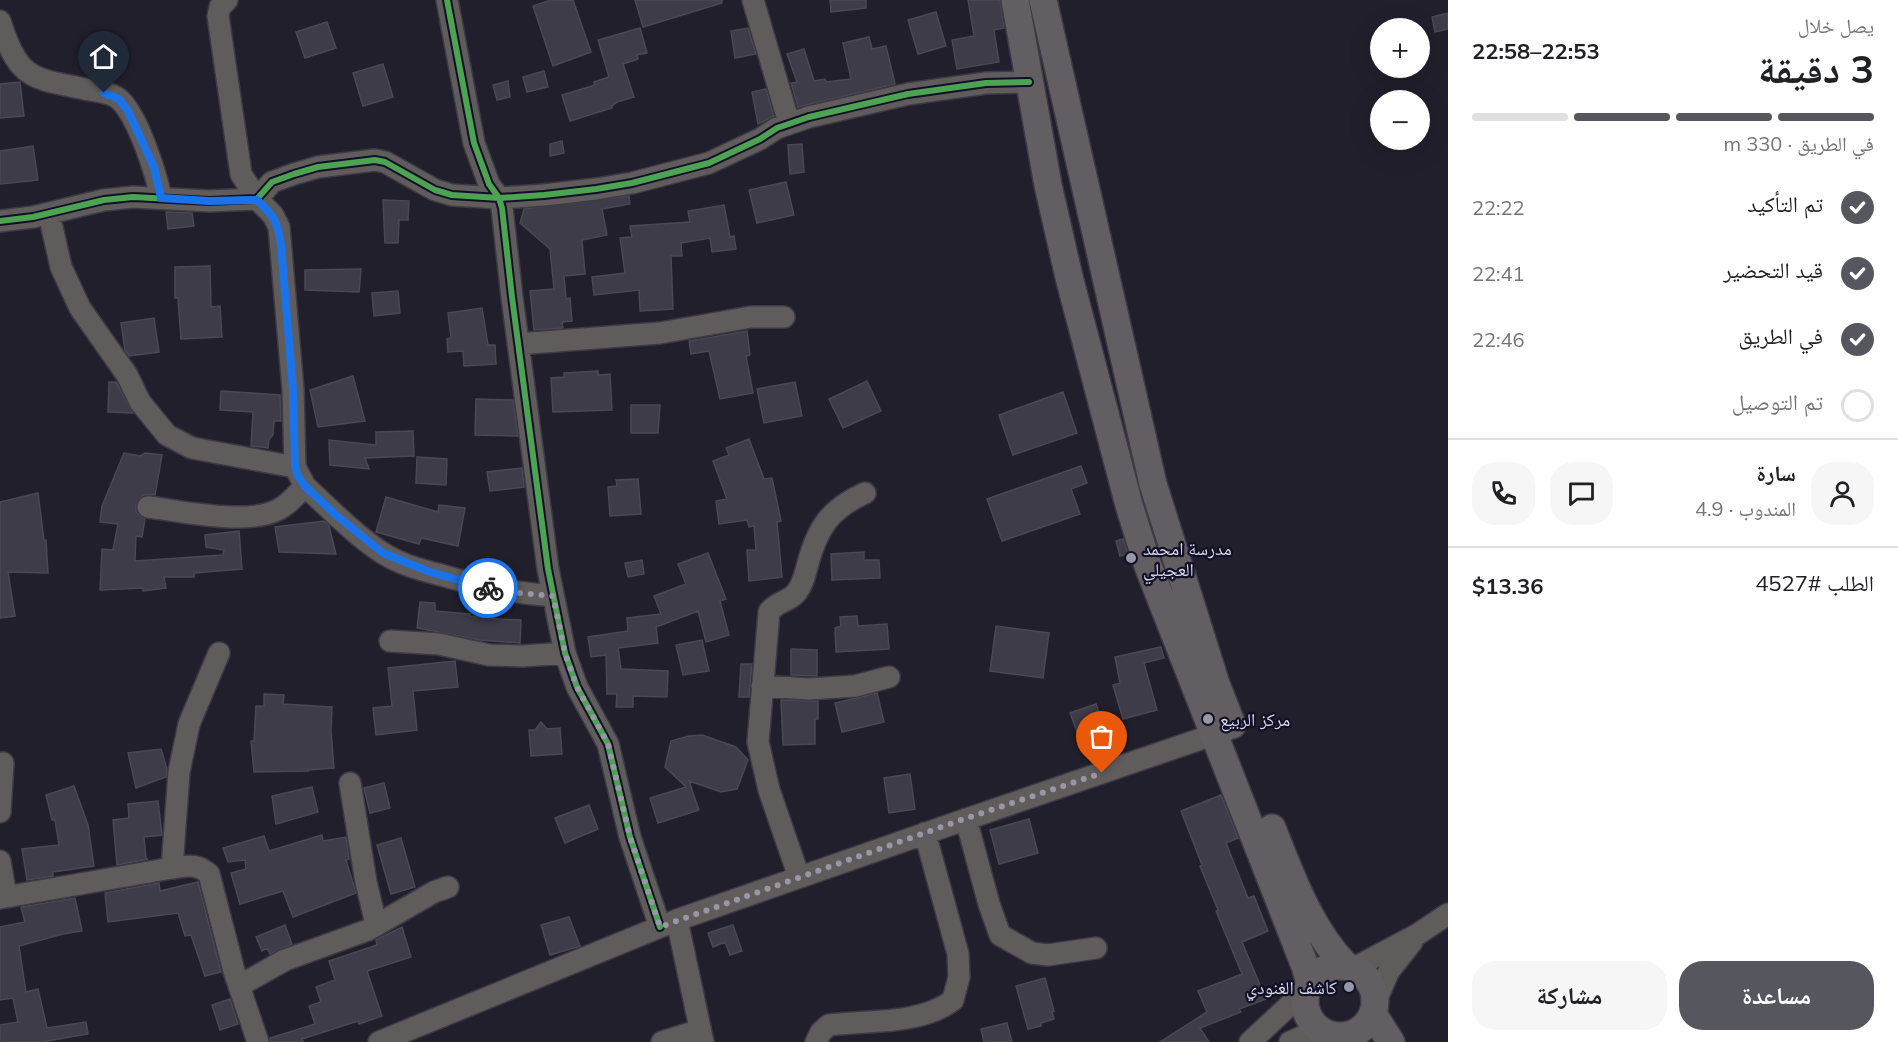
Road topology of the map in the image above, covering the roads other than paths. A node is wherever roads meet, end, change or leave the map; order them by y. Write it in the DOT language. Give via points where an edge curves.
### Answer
graph roads {
  1 [pos="228,0"];
  2 [pos="447,0"];
  3 [pos="753,0"];
  4 [pos="1015,0"];
  5 [pos="1043,0"];
  6 [pos="0,21"];
  7 [pos="1029,82"];
  8 [pos="789,123"];
  9 [pos="161,198"];
  10 [pos="499,198"];
  11 [pos="257,200"];
  12 [pos="49,214"];
  13 [pos="0,221"];
  14 [pos="784,317"];
  15 [pos="518,344"];
  16 [pos="295,467"];
  17 [pos="305,486"];
  18 [pos="865,493"];
  19 [pos="148,507"];
  20 [pos="553,596"];
  21 [pos="390,641"];
  22 [pos="219,653"];
  23 [pos="565,653"];
  24 [pos="889,677"];
  25 [pos="762,686"];
  26 [pos="1224,731"];
  27 [pos="3,763"];
  28 [pos="350,783"];
  29 [pos="0,812"];
  30 [pos="966,819"];
  31 [pos="925,833"];
  32 [pos="0,861"];
  33 [pos="172,868"];
  34 [pos="800,878"];
  35 [pos="448,887"];
  36 [pos="3,897"];
  37 [pos="1448,914"];
  38 [pos="376,924"];
  39 [pos="669,924"];
  40 [pos="1418,934"];
  41 [pos="1096,948"];
  42 [pos="1350,967"];
  43 [pos="239,986"];
  44 [pos="1308,986"];
  45 [pos="1374,1008"];
  46 [pos="701,1036"];
  47 [pos="1316,1039"];
  48 [pos="258,1042"];
  49 [pos="379,1042"];
  50 [pos="662,1042"];
  51 [pos="816,1042"];
  52 [pos="1250,1042"];
  53 [pos="1391,1042"];
  1 -- 11 [label="street" via="220,7 218,16 222,51 241,174"];
  2 -- 10 [label="street" via="474,143 489,184"];
  3 -- 8 [label="street"];
  4 -- 7 [label="main road"];
  5 -- 26 [label="main road" via="1154,484 1216,684"];
  6 -- 9 [label="street" via="7,43 27,73 47,82 119,99 154,167"];
  7 -- 8 [label="street" via="986,82 908,94"];
  7 -- 26 [label="main road" via="1069,277 1148,566"];
  8 -- 10 [label="street" via="709,163 680,171 596,189"];
  9 -- 11 [label="street"];
  9 -- 12 [label="street" via="104,200"];
  10 -- 11 [label="street" via="435,190 375,160 294,174 272,182"];
  10 -- 15 [label="street"];
  11 -- 16 [label="street" via="279,227 293,389"];
  12 -- 13 [label="street"];
  12 -- 16 [label="street" via="61,267 80,308 127,375 140,402 167,435 192,448"];
  14 -- 15 [label="street" via="751,317 660,333"];
  15 -- 20 [label="street"];
  16 -- 17 [label="street"];
  17 -- 19 [label="street" via="281,509 238,518"];
  17 -- 20 [label="street" via="362,538 395,560 481,586"];
  18 -- 25 [label="street" via="844,502 831,514 815,541 805,579 795,594 769,612"];
  20 -- 23 [label="street"];
  21 -- 23 [label="street" via="439,644 489,655"];
  22 -- 33 [label="street" via="189,724 179,772"];
  23 -- 39 [label="street" via="577,687 608,744 630,837"];
  24 -- 25 [label="street" via="855,686"];
  25 -- 34 [label="street" via="758,742 769,790"];
  26 -- 30 [label="street"];
  26 -- 42 [label="main road" via="1317,928"];
  26 -- 44 [label="main road" via="1301,955"];
  27 -- 29 [label="street"];
  28 -- 38 [label="street"];
  30 -- 31 [label="street"];
  30 -- 41 [label="street" via="1000,935 1032,952"];
  31 -- 34 [label="street"];
  31 -- 51 [label="street" via="958,954 959,977 953,1000 935,1011 900,1019 829,1024"];
  32 -- 36 [label="street"];
  33 -- 36 [label="street"];
  33 -- 43 [label="street" via="194,866 209,874"];
  34 -- 39 [label="street"];
  35 -- 38 [label="street"];
  37 -- 40 [label="street"];
  38 -- 43 [label="street" via="350,938 285,960"];
  39 -- 46 [label="street"];
  39 -- 49 [label="street"];
  40 -- 42 [label="street"];
  40 -- 45 [label="street" via="1389,970"];
  42 -- 44 [label="main road" via="1329,967"];
  42 -- 45 [label="main road" via="1372,985"];
  43 -- 48 [label="street"];
  44 -- 47 [label="main road" via="1305,1003"];
  44 -- 52 [label="street"];
  45 -- 47 [label="main road" via="1363,1028 1353,1034"];
  45 -- 53 [label="main road"];
  46 -- 50 [label="street"];
}
